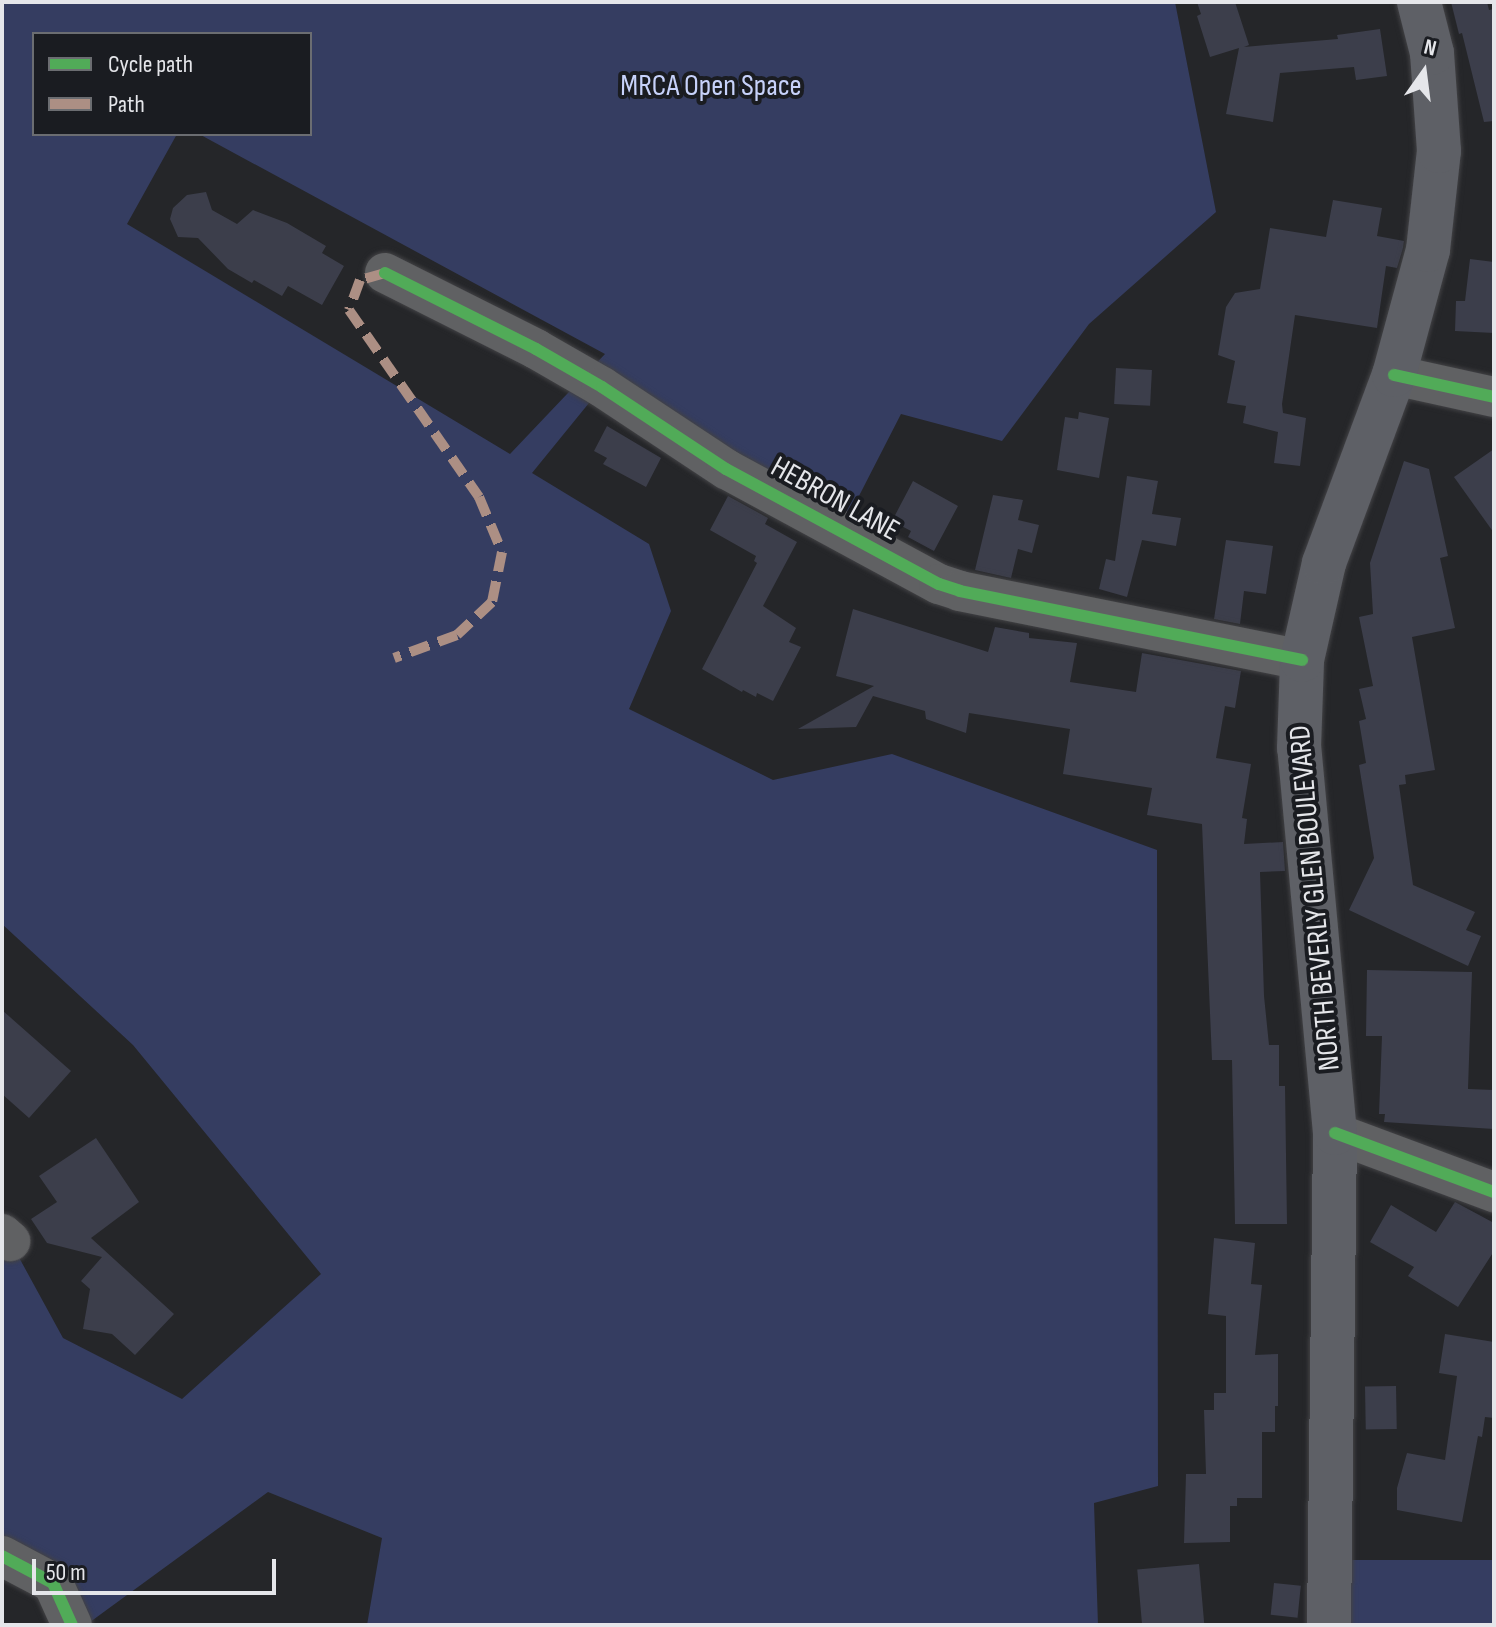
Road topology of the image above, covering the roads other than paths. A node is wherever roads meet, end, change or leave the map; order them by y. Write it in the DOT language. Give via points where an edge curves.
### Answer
graph roads {
  1 [pos="1419,2"];
  2 [pos="385,273"];
  3 [pos="1394,375"];
  4 [pos="1494,397"];
  5 [pos="1302,660"];
  6 [pos="1335,1133"];
  7 [pos="1494,1192"];
  8 [pos="2,1556"];
  9 [pos="72,1625"];
  10 [pos="1329,1625"];
  1 -- 3 [label="main road, NORTH BEVERLY GLEN BOULEVARD" via="1432,53 1439,151 1428,250"];
  2 -- 5 [label="street, HEBRON LANE" via="536,349 726,469 939,584"];
  3 -- 4 [label="street"];
  3 -- 5 [label="main road, NORTH BEVERLY GLEN BOULEVARD" via="1324,563"];
  5 -- 6 [label="main road, NORTH BEVERLY GLEN BOULEVARD" via="1299,748"];
  6 -- 7 [label="street"];
  6 -- 10 [label="main road, NORTH BEVERLY GLEN BOULEVARD"];
  8 -- 9 [label="street" via="53,1583"];
}
